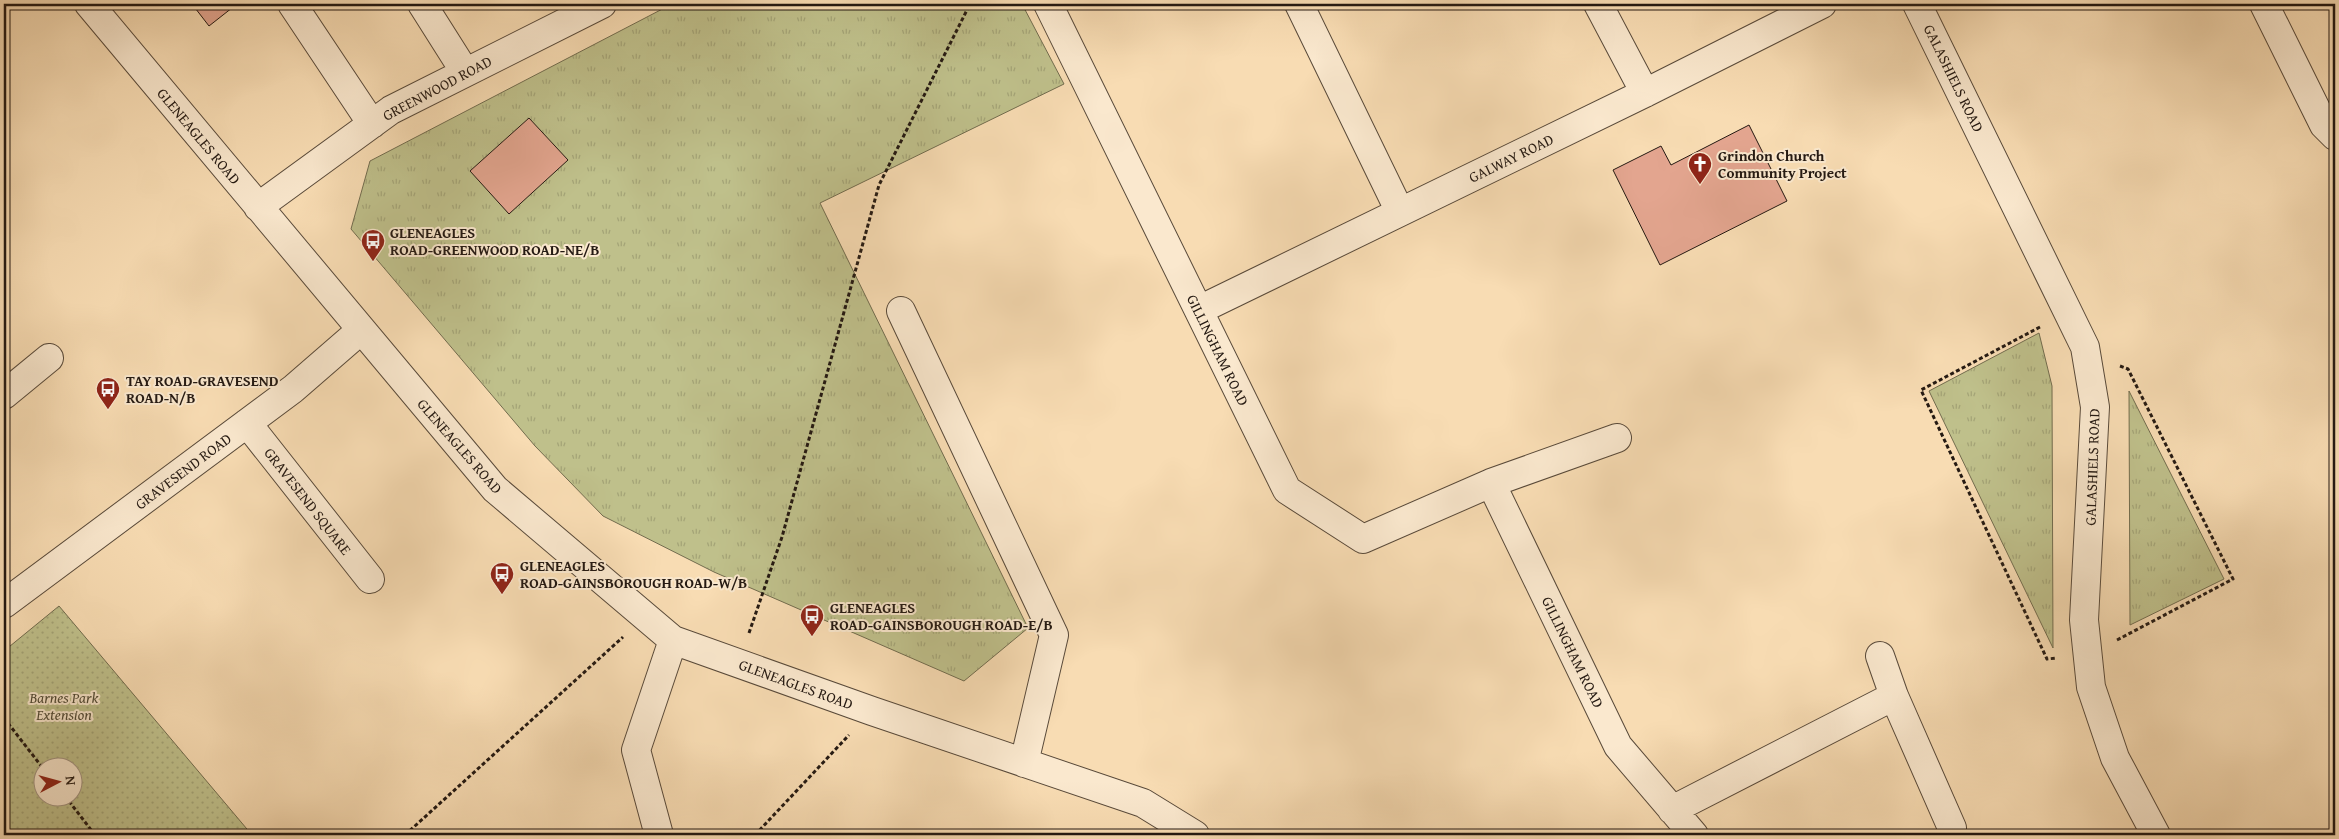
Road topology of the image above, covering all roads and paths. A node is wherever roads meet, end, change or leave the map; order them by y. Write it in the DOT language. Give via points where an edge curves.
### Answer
graph roads {
  1 [pos="89,4"];
  2 [pos="292,4"];
  3 [pos="422,4"];
  4 [pos="602,4"];
  5 [pos="970,4"];
  6 [pos="1048,4"];
  7 [pos="1299,4"];
  8 [pos="1598,4"];
  9 [pos="1822,4"];
  10 [pos="1917,4"];
  11 [pos="2264,4"];
  12 [pos="464,72"];
  13 [pos="1645,93"];
  14 [pos="372,124"];
  15 [pos="2335,136"];
  16 [pos="258,208"];
  17 [pos="1400,212"];
  18 [pos="1198,310"];
  19 [pos="900,311"];
  20 [pos="2068,313"];
  21 [pos="361,330"];
  22 [pos="2084,347"];
  23 [pos="49,358"];
  24 [pos="4,394"];
  25 [pos="247,423"];
  26 [pos="1617,438"];
  27 [pos="1491,483"];
  28 [pos="370,579"];
  29 [pos="7,593"];
  30 [pos="646,616"];
  31 [pos="673,640"];
  32 [pos="2088,654"];
  33 [pos="1880,656"];
  34 [pos="739,664"];
  35 [pos="1894,696"];
  36 [pos="872,711"];
  37 [pos="4,718"];
  38 [pos="33,756"];
  39 [pos="1024,763"];
  40 [pos="73,806"];
  41 [pos="1672,810"];
  42 [pos="1952,828"];
  43 [pos="95,835"];
  44 [pos="405,835"];
  45 [pos="659,835"];
  46 [pos="754,835"];
  47 [pos="1195,835"];
  48 [pos="1694,835"];
  49 [pos="2156,835"];
  1 -- 16 [label="street, GLENEAGLES ROAD"];
  2 -- 14 [label="street"];
  3 -- 12 [label="street"];
  4 -- 12 [label="street, GREENWOOD ROAD"];
  5 -- 34 [label="path" via="879,185 782,537"];
  6 -- 18 [label="street, GILLINGHAM ROAD"];
  7 -- 17 [label="street"];
  8 -- 13 [label="street"];
  9 -- 13 [label="street, GALWAY ROAD"];
  10 -- 20 [label="street, GALASHIELS ROAD"];
  11 -- 15 [label="street" via="2324,125"];
  12 -- 14 [label="street, GREENWOOD ROAD" via="391,110"];
  13 -- 17 [label="street, GALWAY ROAD"];
  14 -- 16 [label="street, GREENWOOD ROAD"];
  16 -- 21 [label="street, GLENEAGLES ROAD"];
  17 -- 18 [label="street, GALWAY ROAD"];
  18 -- 27 [label="street, GILLINGHAM ROAD" via="1287,490 1363,539"];
  19 -- 39 [label="street" via="1054,635"];
  20 -- 22 [label="street, GALASHIELS ROAD"];
  20 -- 32 [label="path" via="1921,390 2047,659"];
  21 -- 25 [label="street, GRAVESEND ROAD" via="293,389"];
  21 -- 30 [label="street, GLENEAGLES ROAD" via="494,489"];
  22 -- 32 [label="street, GALASHIELS ROAD" via="2096,407 2084,620"];
  22 -- 32 [label="path" via="2128,370 2233,580"];
  23 -- 24 [label="street"];
  25 -- 28 [label="street, GRAVESEND SQUARE"];
  25 -- 29 [label="street, GRAVESEND ROAD"];
  26 -- 27 [label="street, GILLINGHAM ROAD"];
  27 -- 41 [label="street, GILLINGHAM ROAD" via="1618,746"];
  30 -- 31 [label="street, GLENEAGLES ROAD"];
  30 -- 44 [label="path"];
  31 -- 34 [label="street, GLENEAGLES ROAD"];
  31 -- 45 [label="street" via="636,750"];
  32 -- 49 [label="street, GALASHIELS ROAD" via="2091,687 2114,758"];
  33 -- 35 [label="street"];
  34 -- 36 [label="street, GLENEAGLES ROAD"];
  35 -- 41 [label="street"];
  35 -- 42 [label="street"];
  36 -- 39 [label="street, GLENEAGLES ROAD"];
  36 -- 46 [label="path"];
  37 -- 38 [label="path"];
  39 -- 47 [label="street, GLENEAGLES ROAD" via="1143,803"];
  40 -- 43 [label="path"];
  41 -- 48 [label="street, GILLINGHAM ROAD"];
}
